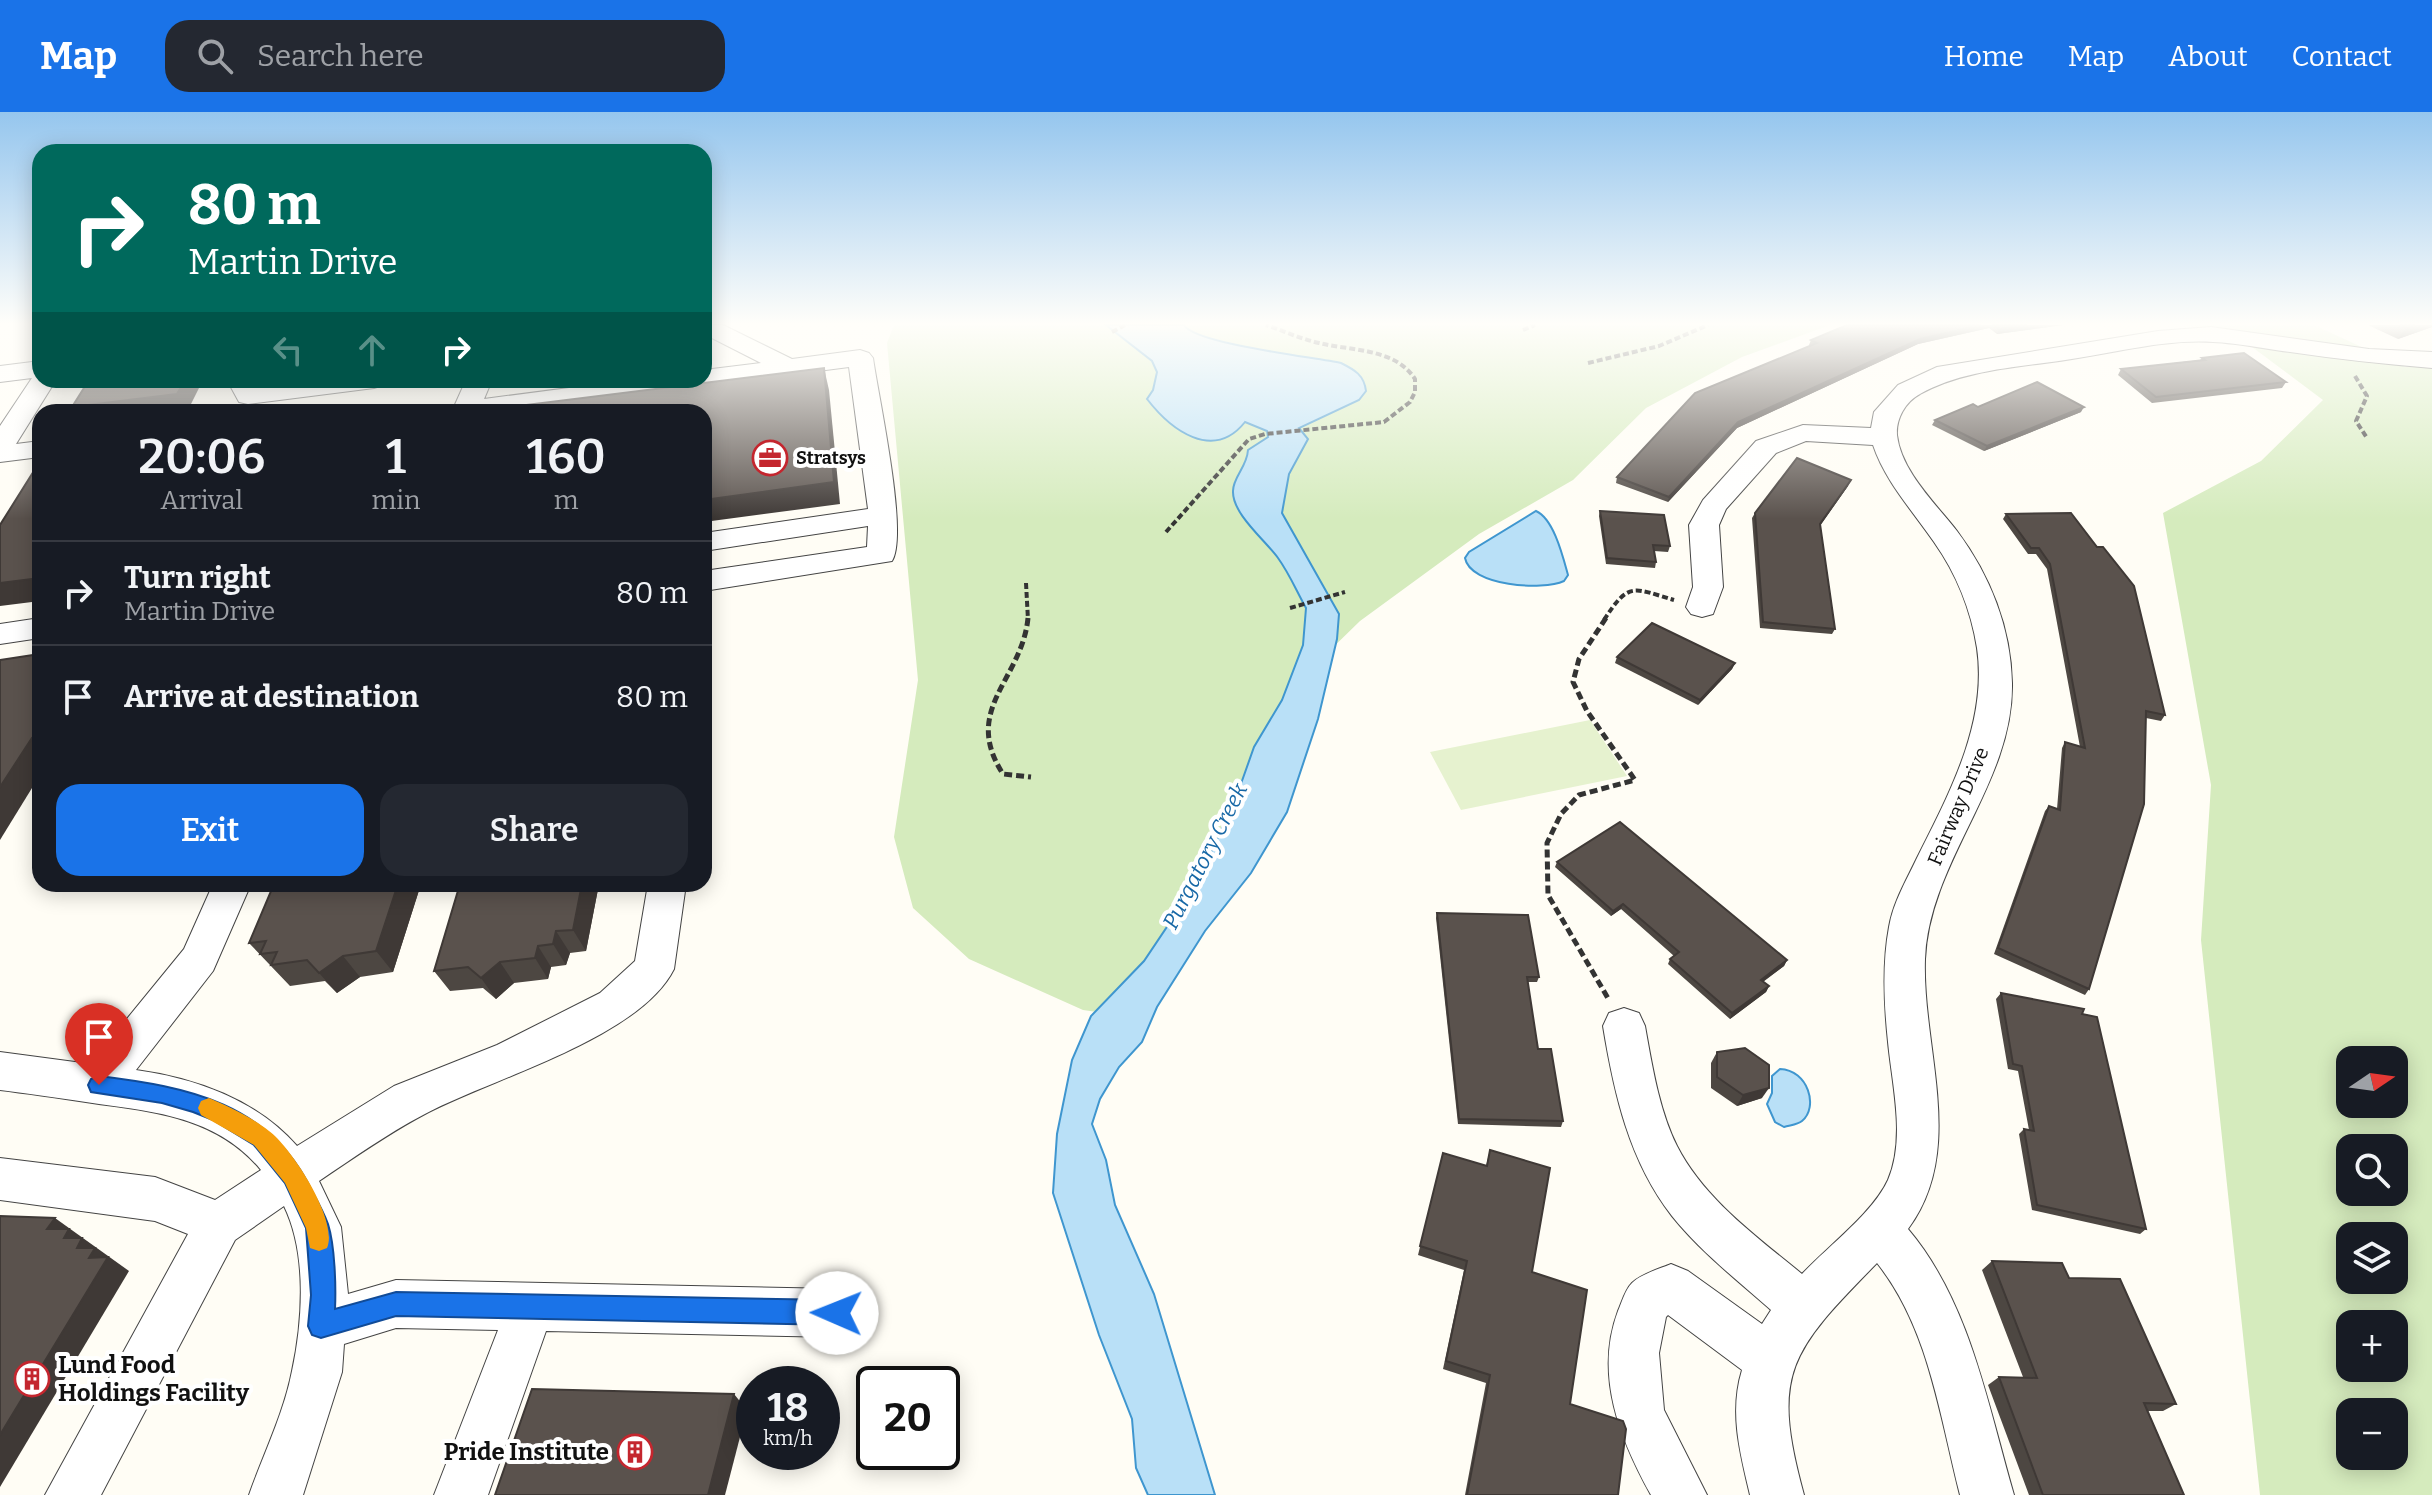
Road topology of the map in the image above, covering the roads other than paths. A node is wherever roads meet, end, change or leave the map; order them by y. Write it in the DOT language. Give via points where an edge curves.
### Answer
graph roads {
  1 [pos="39,390"];
  2 [pos="245,390"];
  3 [pos="299,390"];
  4 [pos="616,390"];
  5 [pos="865,390"];
  6 [pos="1910,390"];
  7 [pos="505,404"];
  8 [pos="1883,437"];
  9 [pos="0,447"];
  10 [pos="32,450"];
  11 [pos="0,454"];
  12 [pos="883,515"];
  13 [pos="712,541"];
  14 [pos="712,580"];
  15 [pos="1702,607"];
  16 [pos="32,629"];
  17 [pos="0,634"];
  18 [pos="32,657"];
  19 [pos="0,661"];
  20 [pos="228,892"];
  21 [pos="666,892"];
  22 [pos="1624,1026"];
  23 [pos="0,1071"];
  24 [pos="99,1085"];
  25 [pos="293,1175"];
  26 [pos="0,1179"];
  27 [pos="219,1224"];
  28 [pos="1878,1229"];
  29 [pos="1803,1306"];
  30 [pos="531,1307"];
  31 [pos="837,1313"];
  32 [pos="321,1326"];
  33 [pos="1769,1359"];
  34 [pos="72,1495"];
  35 [pos="276,1495"];
  36 [pos="461,1495"];
  37 [pos="1680,1495"];
  38 [pos="1777,1495"];
  39 [pos="1987,1495"];
  1 -- 9 [label="street"];
  2 -- 3 [label="street" via="248,396"];
  4 -- 7 [label="street"];
  5 -- 12 [label="street"];
  6 -- 8 [label="street" via="1886,413"];
  8 -- 15 [label="street" via="1803,433 1766,447 1713,506 1704,525 1708,587"];
  8 -- 28 [label="street, Fairway Drive" via="1893,465 1964,563 1985,611 1996,663 1994,714 1978,767 1908,927 1904,980 1918,1155 1907,1189"];
  10 -- 11 [label="street"];
  12 -- 13 [label="street"];
  12 -- 14 [label="street" via="881,554"];
  16 -- 17 [label="street"];
  18 -- 19 [label="street"];
  20 -- 24 [label="street" via="199,959"];
  21 -- 25 [label="street" via="654,969 614,1005 512,1058 409,1100"];
  22 -- 29 [label="street" via="1632,1071 1661,1160 1710,1221"];
  23 -- 24 [label="street"];
  24 -- 25 [label="street" via="162,1093 221,1113 262,1138"];
  25 -- 27 [label="street"];
  25 -- 32 [label="street" via="318,1227"];
  26 -- 27 [label="street" via="155,1199"];
  27 -- 34 [label="street"];
  28 -- 29 [label="street, Fairway Drive"];
  28 -- 39 [label="street" via="1902,1254 1934,1311"];
  29 -- 33 [label="street, Fairway Drive"];
  30 -- 31 [label="street"];
  30 -- 32 [label="street" via="396,1304"];
  30 -- 36 [label="street"];
  32 -- 35 [label="street" via="317,1372"];
  33 -- 37 [label="street" via="1671,1288 1648,1300 1637,1325 1638,1408"];
  33 -- 38 [label="street, Fairway Drive" via="1761,1418"];
}
